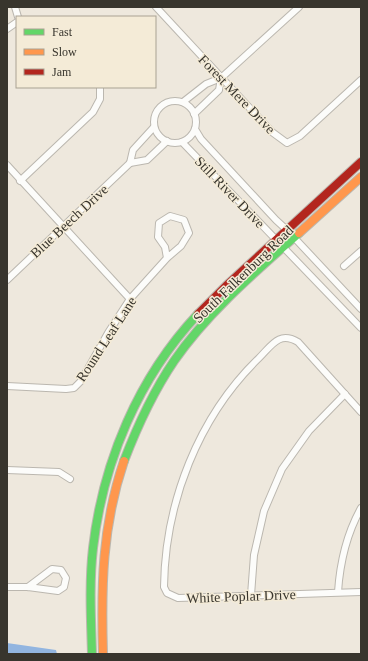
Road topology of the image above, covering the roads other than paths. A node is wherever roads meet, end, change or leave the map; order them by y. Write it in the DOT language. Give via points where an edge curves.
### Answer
graph roads {
  1 [pos="299,7"];
  2 [pos="159,8"];
  3 [pos="16,23"];
  4 [pos="7,29"];
  5 [pos="221,78"];
  6 [pos="361,80"];
  7 [pos="100,88"];
  8 [pos="183,102"];
  9 [pos="194,114"];
  10 [pos="154,127"];
  11 [pos="194,129"];
  12 [pos="167,141"];
  13 [pos="182,142"];
  14 [pos="361,162"];
  15 [pos="130,163"];
  16 [pos="7,165"];
  17 [pos="361,177"];
  18 [pos="20,181"];
  19 [pos="63,226"];
  20 [pos="288,231"];
  21 [pos="295,238"];
  22 [pos="276,241"];
  23 [pos="283,248"];
  24 [pos="361,251"];
  25 [pos="167,258"];
  26 [pos="344,266"];
  27 [pos="7,280"];
  28 [pos="130,299"];
  29 [pos="361,309"];
  30 [pos="361,328"];
  31 [pos="7,386"];
  32 [pos="345,394"];
  33 [pos="361,412"];
  34 [pos="7,470"];
  35 [pos="70,479"];
  36 [pos="105,485"];
  37 [pos="116,487"];
  38 [pos="361,508"];
  39 [pos="7,587"];
  40 [pos="28,587"];
  41 [pos="338,592"];
  42 [pos="361,592"];
  43 [pos="251,595"];
  44 [pos="92,654"];
  45 [pos="103,654"];
  1 -- 5 [label="street"];
  2 -- 5 [label="street, Forest Mere Drive"];
  3 -- 4 [label="street"];
  5 -- 6 [label="street, Forest Mere Drive" via="272,132 287,143 300,136"];
  5 -- 8 [label="street" via="206,84"];
  5 -- 9 [label="street" via="219,90"];
  7 -- 18 [label="street" via="100,99 93,112"];
  8 -- 9 [label="street"];
  8 -- 10 [label="street" via="164,104 155,114"];
  9 -- 11 [label="street"];
  10 -- 12 [label="street"];
  10 -- 15 [label="street, Blue Beech Drive" via="133,150"];
  11 -- 13 [label="street" via="192,135"];
  11 -- 20 [label="street, Still River Drive" via="265,209"];
  12 -- 13 [label="street"];
  12 -- 15 [label="street, Blue Beech Drive" via="147,160"];
  13 -- 22 [label="street, Still River Drive"];
  14 -- 20 [label="street, South Falkenburg Road"];
  15 -- 19 [label="street, Blue Beech Drive"];
  16 -- 18 [label="street"];
  17 -- 21 [label="street, South Falkenburg Road"];
  18 -- 19 [label="street"];
  19 -- 27 [label="street, Blue Beech Drive"];
  19 -- 28 [label="street"];
  20 -- 21 [label="street, Still River Drive"];
  20 -- 22 [label="street, South Falkenburg Road"];
  21 -- 23 [label="street, South Falkenburg Road"];
  21 -- 29 [label="street, Still River Drive"];
  22 -- 23 [label="street, Still River Drive"];
  22 -- 36 [label="street, South Falkenburg Road" via="222,290 170,348 136,402 123,431"];
  23 -- 30 [label="street, Still River Drive"];
  23 -- 37 [label="street, South Falkenburg Road" via="205,323 179,355 146,408"];
  24 -- 26 [label="street"];
  25 -- 25 [label="street, Round Leaf Lane" via="165,247 158,238 159,223 170,216 184,220 189,233 181,246"];
  25 -- 28 [label="street, Round Leaf Lane"];
  28 -- 31 [label="street, Round Leaf Lane" via="81,381 74,388"];
  32 -- 33 [label="street, White Poplar Drive"];
  32 -- 43 [label="street" via="309,431 282,469 264,510 254,555"];
  32 -- 43 [label="street, White Poplar Drive" via="298,342 289,337 279,338 252,364 226,397 193,454 174,508 168,538 164,587 167,593 178,598"];
  34 -- 35 [label="street" via="59,472"];
  36 -- 37 [label="street"];
  36 -- 44 [label="street, South Falkenburg Road" via="93,547"];
  37 -- 45 [label="street, South Falkenburg Road" via="104,548"];
  38 -- 41 [label="street" via="343,550"];
  39 -- 40 [label="street"];
  40 -- 40 [label="street" via="58,591 64,587 66,578 61,570 52,569"];
  41 -- 42 [label="street, White Poplar Drive"];
  41 -- 43 [label="street, White Poplar Drive"];
}
